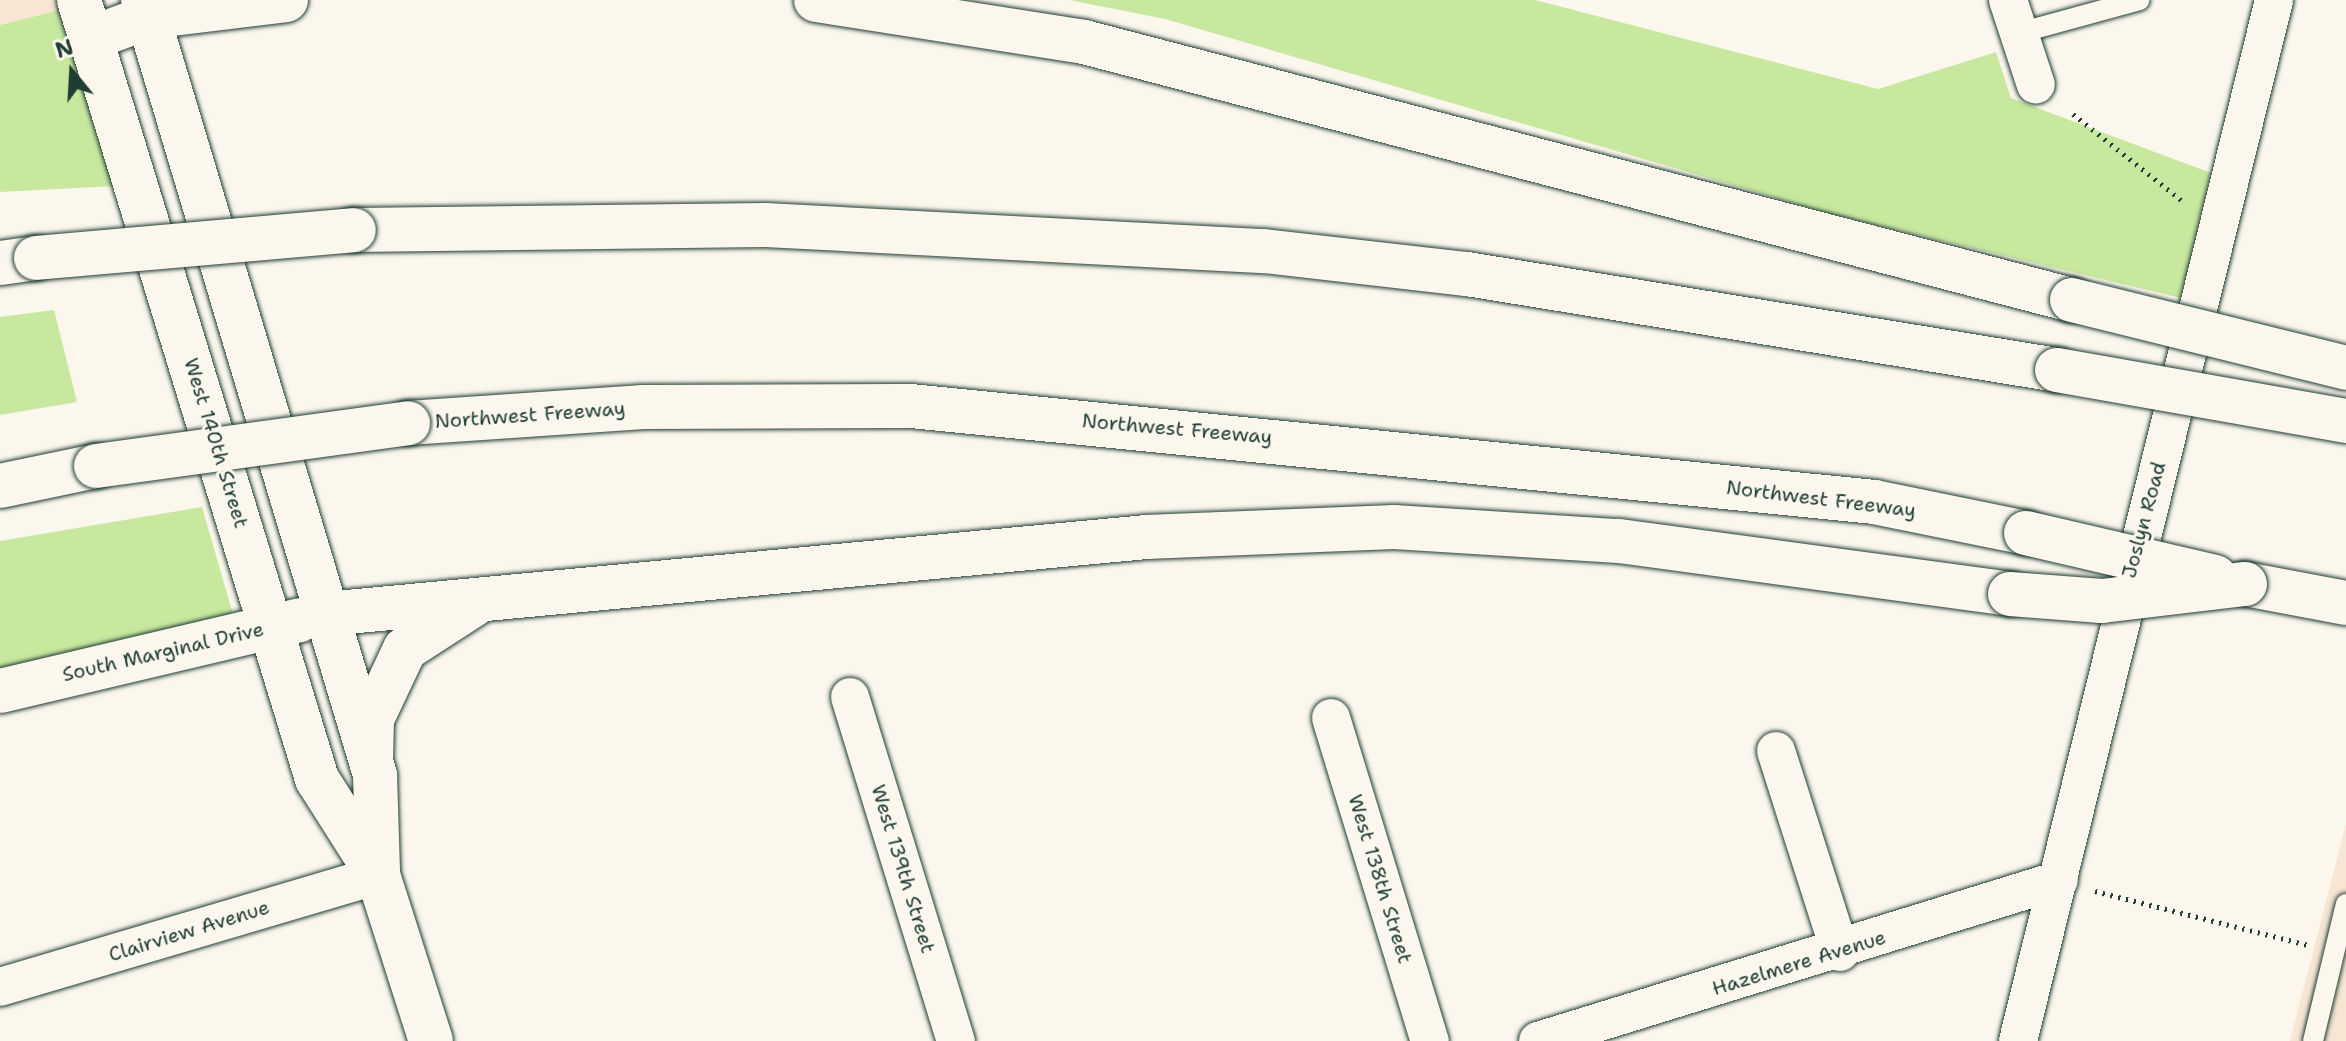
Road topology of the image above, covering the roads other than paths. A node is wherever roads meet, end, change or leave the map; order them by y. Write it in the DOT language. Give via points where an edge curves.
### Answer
graph roads {
  1 [pos="286,0"];
  2 [pos="816,0"];
  3 [pos="2140,0"];
  4 [pos="2274,0"];
  5 [pos="146,8"];
  6 [pos="2014,17"];
  7 [pos="84,19"];
  8 [pos="2036,85"];
  9 [pos="12,260"];
  10 [pos="2346,368"];
  11 [pos="2346,421"];
  12 [pos="0,486"];
  13 [pos="2245,584"];
  14 [pos="494,595"];
  15 [pos="2346,603"];
  16 [pos="326,614"];
  17 [pos="274,626"];
  18 [pos="0,691"];
  19 [pos="850,697"];
  20 [pos="1331,718"];
  21 [pos="1776,751"];
  22 [pos="371,761"];
  23 [pos="378,875"];
  24 [pos="2059,880"];
  25 [pos="2346,904"];
  26 [pos="2343,930"];
  27 [pos="1840,952"];
  28 [pos="0,987"];
  29 [pos="431,1041"];
  30 [pos="956,1041"];
  31 [pos="1430,1041"];
  32 [pos="1538,1041"];
  33 [pos="2018,1041"];
  34 [pos="2313,1041"];
  1 -- 5 [label="main road"];
  2 -- 10 [label="main road, bridge" via="1084,42"];
  3 -- 6 [label="lane"];
  4 -- 24 [label="street, Joslyn Road"];
  5 -- 7 [label="main road"];
  5 -- 16 [label="main road, West 140th Street"];
  6 -- 8 [label="street"];
  7 -- 17 [label="main road, West 140th Street"];
  9 -- 11 [label="main road, bridge" via="354,230 765,225 1264,251 1467,274"];
  12 -- 13 [label="main road, Northwest Freeway, bridge" via="96,466 408,423 643,407 911,406 1874,502"];
  13 -- 14 [label="main road, South Marginal Drive, bridge" via="2102,601 2010,594 1619,541 1394,527 1146,537"];
  13 -- 15 [label="main road, Northwest Freeway"];
  14 -- 16 [label="main road, South Marginal Drive"];
  14 -- 22 [label="main road" via="430,627 405,649 372,719"];
  16 -- 17 [label="main road, South Marginal Drive"];
  16 -- 22 [label="main road, West 140th Street"];
  17 -- 18 [label="main road, South Marginal Drive"];
  17 -- 23 [label="main road, West 140th Street" via="317,779"];
  19 -- 30 [label="street, West 139th Street"];
  20 -- 31 [label="street, West 138th Street"];
  21 -- 27 [label="street"];
  22 -- 23 [label="main road, West 140th Street"];
  23 -- 28 [label="street, Clairview Avenue"];
  23 -- 29 [label="main road, West 140th Street"];
  24 -- 27 [label="street, Hazelmere Avenue"];
  24 -- 33 [label="street, Joslyn Road"];
  25 -- 26 [label="lane"];
  26 -- 34 [label="lane"];
  27 -- 32 [label="street, Hazelmere Avenue"];
}
